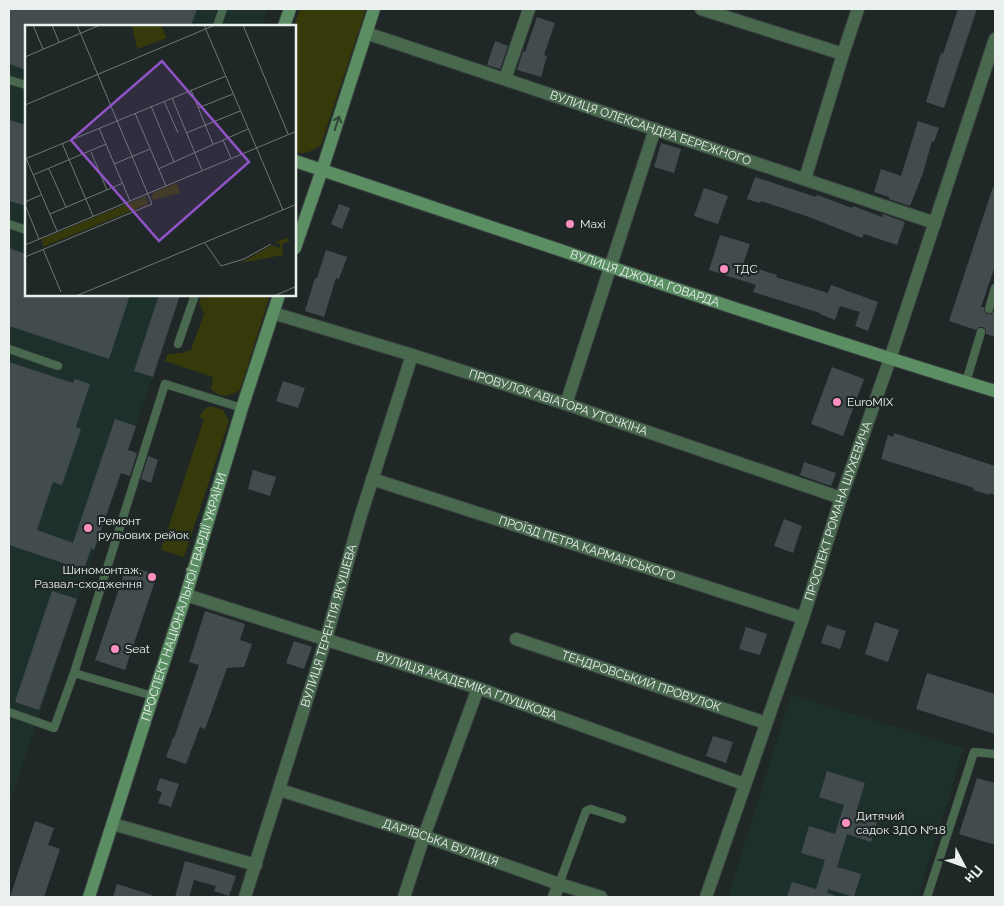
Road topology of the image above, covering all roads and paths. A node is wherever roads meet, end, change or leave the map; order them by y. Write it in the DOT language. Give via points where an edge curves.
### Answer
graph roads {
  1 [pos="223,9"];
  2 [pos="290,9"];
  3 [pos="374,9"];
  4 [pos="529,9"];
  5 [pos="701,9"];
  6 [pos="858,9"];
  7 [pos="217,25"];
  8 [pos="284,25"];
  9 [pos="366,33"];
  10 [pos="995,39"];
  11 [pos="843,54"];
  12 [pos="505,79"];
  13 [pos="9,80"];
  14 [pos="25,85"];
  15 [pos="655,129"];
  16 [pos="296,161"];
  17 [pos="322,170"];
  18 [pos="805,180"];
  19 [pos="935,223"];
  20 [pos="9,224"];
  21 [pos="25,230"];
  22 [pos="296,245"];
  23 [pos="611,267"];
  24 [pos="994,293"];
  25 [pos="195,296"];
  26 [pos="279,296"];
  27 [pos="989,309"];
  28 [pos="273,313"];
  29 [pos="982,332"];
  30 [pos="178,344"];
  31 [pos="9,350"];
  32 [pos="412,355"];
  33 [pos="890,358"];
  34 [pos="58,366"];
  35 [pos="966,382"];
  36 [pos="995,391"];
  37 [pos="566,404"];
  38 [pos="242,408"];
  39 [pos="372,479"];
  40 [pos="841,498"];
  41 [pos="186,595"];
  42 [pos="803,618"];
  43 [pos="326,639"];
  44 [pos="516,639"];
  45 [pos="74,673"];
  46 [pos="478,688"];
  47 [pos="153,696"];
  48 [pos="9,712"];
  49 [pos="766,723"];
  50 [pos="995,754"];
  51 [pos="744,784"];
  52 [pos="280,790"];
  53 [pos="622,819"];
  54 [pos="113,824"];
  55 [pos="424,836"];
  56 [pos="256,865"];
  57 [pos="559,884"];
  58 [pos="89,897"];
  59 [pos="246,897"];
  60 [pos="404,897"];
  61 [pos="554,897"];
  62 [pos="601,897"];
  63 [pos="706,897"];
  64 [pos="927,897"];
  1 -- 7 [label="lane"];
  2 -- 8 [label="street"];
  3 -- 9 [label="street"];
  4 -- 12 [label="street"];
  5 -- 11 [label="street"];
  6 -- 11 [label="street"];
  9 -- 12 [label="street, ВУЛИЦЯ ОЛЕКСАНДРА БЕРЕЖНОГО"];
  17 -- 9 [label="street, one-way"];
  10 -- 19 [label="street, ПРОСПЕКТ РОМАНА ШУХЕВИЧА"];
  11 -- 18 [label="street"];
  12 -- 15 [label="street, ВУЛИЦЯ ОЛЕКСАНДРА БЕРЕЖНОГО"];
  13 -- 14 [label="lane"];
  15 -- 18 [label="street, ВУЛИЦЯ ОЛЕКСАНДРА БЕРЕЖНОГО"];
  15 -- 23 [label="street"];
  16 -- 17 [label="street, ВУЛИЦЯ ДЖОНА ГОВАРДА"];
  17 -- 22 [label="street"];
  17 -- 23 [label="street, ВУЛИЦЯ ДЖОНА ГОВАРДА"];
  18 -- 19 [label="street, ВУЛИЦЯ ОЛЕКСАНДРА БЕРЕЖНОГО"];
  19 -- 33 [label="street, ПРОСПЕКТ РОМАНА ШУХЕВИЧА"];
  20 -- 21 [label="lane"];
  23 -- 33 [label="street, ВУЛИЦЯ ДЖОНА ГОВАРДА"];
  23 -- 37 [label="street"];
  24 -- 27 [label="lane"];
  25 -- 30 [label="lane"];
  26 -- 28 [label="street, ПРОСПЕКТ НАЦІОНАЛЬНОЇ ГВАРДІЇ УКРАЇНИ"];
  28 -- 32 [label="street, ПРОВУЛОК АВІАТОРА УТОЧКІНА"];
  28 -- 38 [label="street, ПРОСПЕКТ НАЦІОНАЛЬНОЇ ГВАРДІЇ УКРАЇНИ"];
  29 -- 35 [label="lane"];
  31 -- 34 [label="lane"];
  32 -- 37 [label="street, ПРОВУЛОК АВІАТОРА УТОЧКІНА"];
  32 -- 39 [label="street, ВУЛИЦЯ ТЕРЕНТІЯ ЯКУШЕВА"];
  33 -- 35 [label="street, ВУЛИЦЯ ДЖОНА ГОВАРДА"];
  33 -- 40 [label="street, ПРОСПЕКТ РОМАНА ШУХЕВИЧА"];
  35 -- 36 [label="street, ВУЛИЦЯ ДЖОНА ГОВАРДА"];
  37 -- 40 [label="street, ПРОВУЛОК АВІАТОРА УТОЧКІНА"];
  38 -- 41 [label="street, ПРОСПЕКТ НАЦІОНАЛЬНОЇ ГВАРДІЇ УКРАЇНИ"];
  38 -- 45 [label="lane" via="165,384"];
  39 -- 42 [label="street, ПРОЇЗД ПЕТРА КАРМАНСЬКОГО"];
  39 -- 43 [label="street, ВУЛИЦЯ ТЕРЕНТІЯ ЯКУШЕВА"];
  40 -- 42 [label="street, ПРОСПЕКТ РОМАНА ШУХЕВИЧА"];
  41 -- 43 [label="street, ВУЛИЦЯ АКАДЕМІКА ГЛУШКОВА"];
  41 -- 47 [label="street, ПРОСПЕКТ НАЦІОНАЛЬНОЇ ГВАРДІЇ УКРАЇНИ"];
  42 -- 49 [label="street, ПРОСПЕКТ РОМАНА ШУХЕВИЧА"];
  43 -- 46 [label="street, ВУЛИЦЯ АКАДЕМІКА ГЛУШКОВА"];
  43 -- 52 [label="street, ВУЛИЦЯ ТЕРЕНТІЯ ЯКУШЕВА"];
  44 -- 49 [label="street, ТЕНДРОВСЬКИЙ ПРОВУЛОК"];
  45 -- 47 [label="lane"];
  45 -- 48 [label="lane" via="54,728"];
  46 -- 51 [label="street, ВУЛИЦЯ АКАДЕМІКА ГЛУШКОВА"];
  46 -- 55 [label="street"];
  47 -- 54 [label="street, ПРОСПЕКТ НАЦІОНАЛЬНОЇ ГВАРДІЇ УКРАЇНИ"];
  49 -- 51 [label="street, ПРОСПЕКТ РОМАНА ШУХЕВИЧА"];
  50 -- 64 [label="lane" via="974,752"];
  51 -- 63 [label="street, ПРОСПЕКТ РОМАНА ШУХЕВИЧА"];
  52 -- 55 [label="street, ДАР'ЇВСЬКА ВУЛИЦЯ"];
  52 -- 56 [label="street, ВУЛИЦЯ ТЕРЕНТІЯ ЯКУШЕВА"];
  53 -- 57 [label="lane" via="591,809 586,811"];
  54 -- 56 [label="street"];
  54 -- 58 [label="street, ПРОСПЕКТ НАЦІОНАЛЬНОЇ ГВАРДІЇ УКРАЇНИ"];
  55 -- 57 [label="street, ДАР'ЇВСЬКА ВУЛИЦЯ"];
  55 -- 60 [label="street"];
  56 -- 59 [label="street, ВУЛИЦЯ ТЕРЕНТІЯ ЯКУШЕВА"];
  57 -- 61 [label="street"];
  57 -- 62 [label="street, ДАР'ЇВСЬКА ВУЛИЦЯ"];
}
